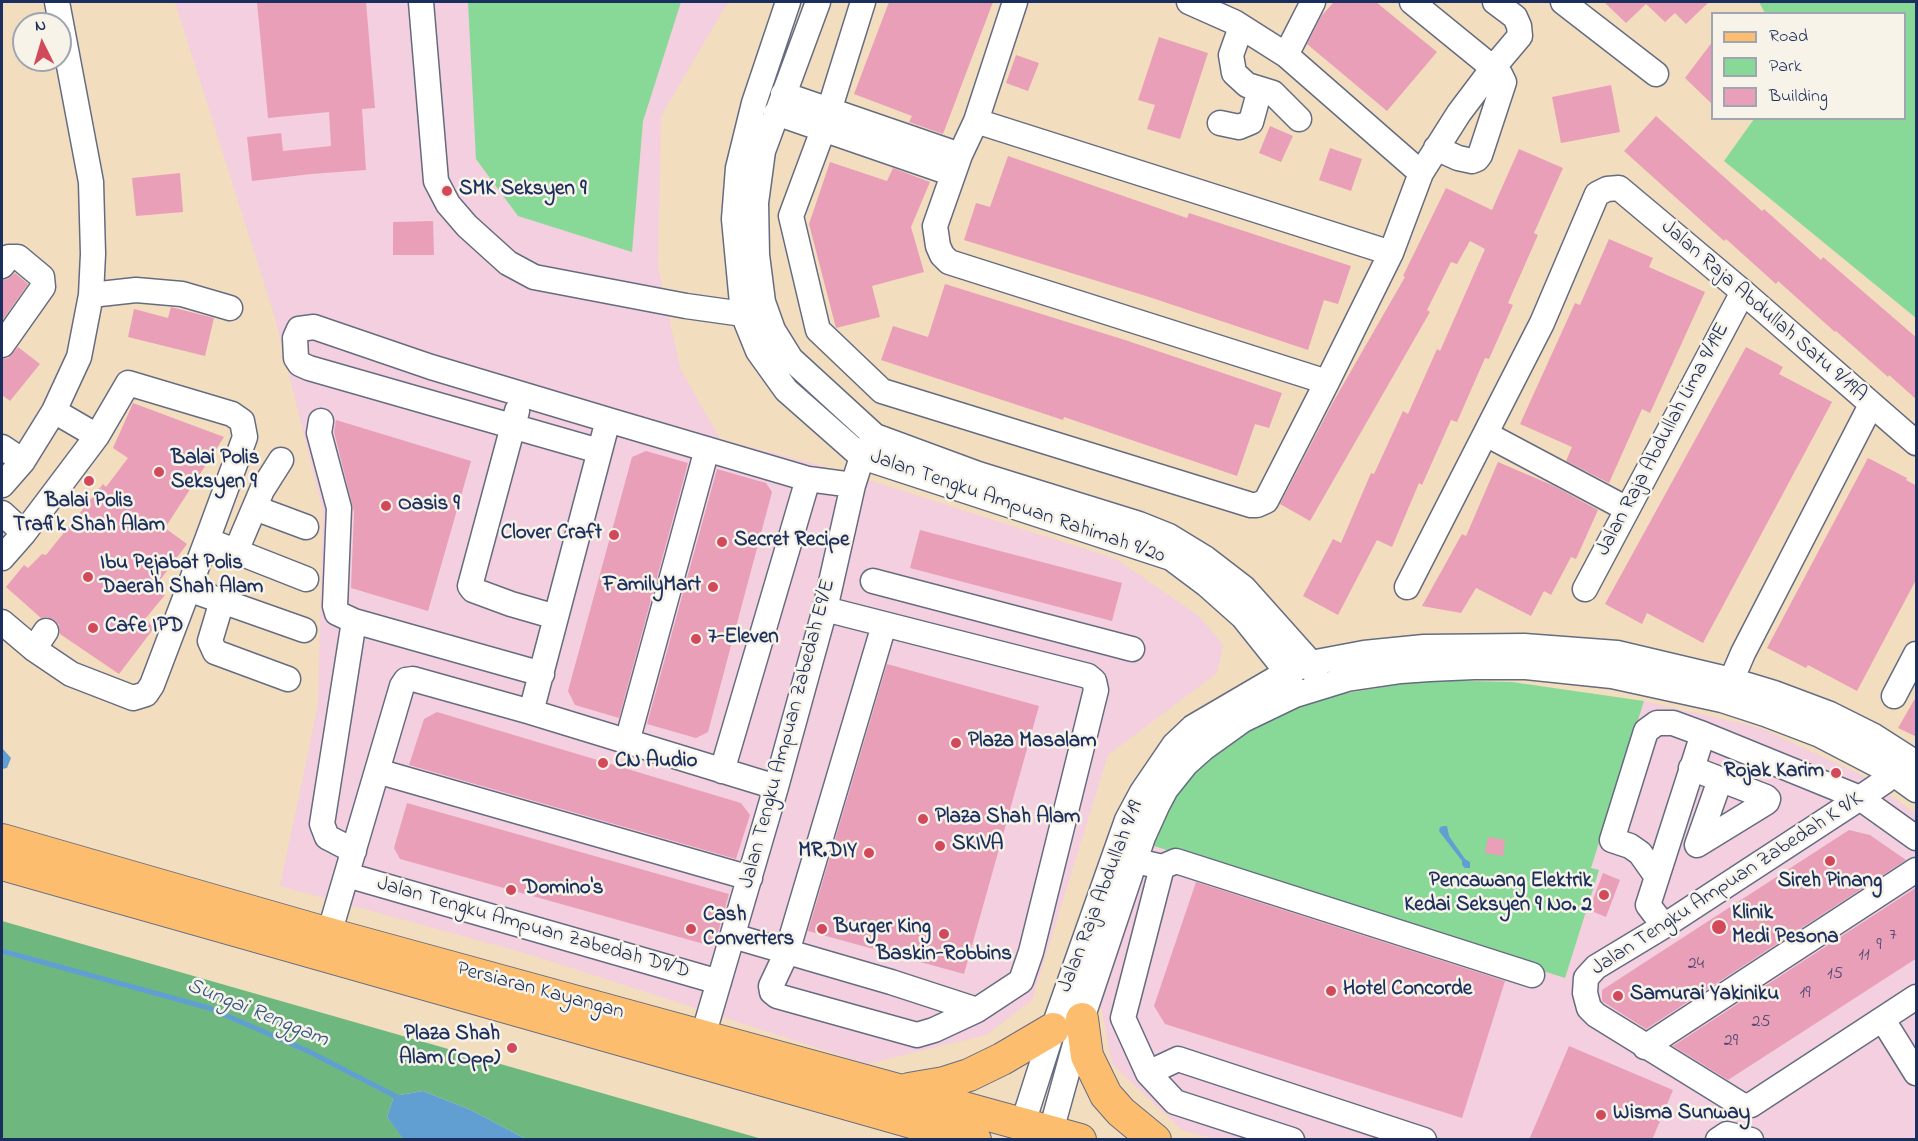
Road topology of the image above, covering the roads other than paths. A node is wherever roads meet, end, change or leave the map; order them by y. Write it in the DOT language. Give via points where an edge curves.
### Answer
graph roads {
  1 [pos="57,2"];
  2 [pos="421,2"];
  3 [pos="788,2"];
  4 [pos="818,2"];
  5 [pos="863,2"];
  6 [pos="1015,2"];
  7 [pos="1189,2"];
  8 [pos="1314,2"];
  9 [pos="1412,2"];
  10 [pos="1495,2"];
  11 [pos="1563,2"];
  12 [pos="1241,27"];
  13 [pos="1286,55"];
  14 [pos="1493,68"];
  15 [pos="1656,74"];
  16 [pos="1260,88"];
  17 [pos="779,103"];
  18 [pos="826,119"];
  19 [pos="1299,119"];
  20 [pos="976,122"];
  21 [pos="1220,123"];
  22 [pos="1436,148"];
  23 [pos="956,164"];
  24 [pos="1421,173"];
  25 [pos="1391,253"];
  26 [pos="2,266"];
  27 [pos="1743,292"];
  28 [pos="91,295"];
  29 [pos="230,308"];
  30 [pos="743,314"];
  31 [pos="2,345"];
  32 [pos="1327,382"];
  33 [pos="522,394"];
  34 [pos="1871,405"];
  35 [pos="54,411"];
  36 [pos="608,420"];
  37 [pos="321,421"];
  38 [pos="513,426"];
  39 [pos="1486,434"];
  40 [pos="97,436"];
  41 [pos="875,436"];
  42 [pos="1917,443"];
  43 [pos="2,447"];
  44 [pos="707,449"];
  45 [pos="599,451"];
  46 [pos="862,457"];
  47 [pos="281,460"];
  48 [pos="23,461"];
  49 [pos="808,479"];
  50 [pos="2,485"];
  51 [pos="853,485"];
  52 [pos="255,508"];
  53 [pos="1627,509"];
  54 [pos="2,513"];
  55 [pos="306,527"];
  56 [pos="24,533"];
  57 [pos="207,540"];
  58 [pos="236,551"];
  59 [pos="2,558"];
  60 [pos="306,579"];
  61 [pos="873,581"];
  62 [pos="1407,587"];
  63 [pos="188,589"];
  64 [pos="1585,589"];
  65 [pos="222,601"];
  66 [pos="825,609"];
  67 [pos="1005,616"];
  68 [pos="556,617"];
  69 [pos="354,621"];
  70 [pos="2,622"];
  71 [pos="884,625"];
  72 [pos="304,630"];
  73 [pos="1132,649"];
  74 [pos="997,653"];
  75 [pos="1917,654"];
  76 [pos="1311,663"];
  77 [pos="1287,672"];
  78 [pos="542,674"];
  79 [pos="288,679"];
  80 [pos="1320,686"];
  81 [pos="1727,690"];
  82 [pos="1295,695"];
  83 [pos="1894,696"];
  84 [pos="531,712"];
  85 [pos="1703,734"];
  86 [pos="627,742"];
  87 [pos="1917,763"];
  88 [pos="1691,768"];
  89 [pos="377,771"];
  90 [pos="722,771"];
  91 [pos="1891,772"];
  92 [pos="1720,780"];
  93 [pos="777,787"];
  94 [pos="1917,790"];
  95 [pos="1860,798"];
  96 [pos="1917,838"];
  97 [pos="2,840"];
  98 [pos="354,851"];
  99 [pos="1126,854"];
  100 [pos="2,864"];
  101 [pos="1162,867"];
  102 [pos="1917,870"];
  103 [pos="347,875"];
  104 [pos="1657,877"];
  105 [pos="750,878"];
  106 [pos="1664,926"];
  107 [pos="329,934"];
  108 [pos="733,936"];
  109 [pos="787,952"];
  110 [pos="1532,975"];
  111 [pos="719,982"];
  112 [pos="1917,998"];
  113 [pos="977,1010"];
  114 [pos="1883,1020"];
  115 [pos="1067,1024"];
  116 [pos="703,1036"];
  117 [pos="1645,1047"];
  118 [pos="1148,1073"];
  119 [pos="1917,1073"];
  120 [pos="903,1116"];
  121 [pos="1365,1130"];
  122 [pos="1045,1135"];
  123 [pos="975,1140"];
  124 [pos="1155,1140"];
  125 [pos="1292,1140"];
  126 [pos="1424,1140"];
  127 [pos="1718,1140"];
  128 [pos="1751,1140"];
  1 -- 28 [label="street" via="92,182"];
  2 -- 30 [label="street" via="436,181 448,204 467,226 508,263 534,277"];
  3 -- 30 [label="street, Jalan Tengku Ampuan Rahimah 9/20" via="754,103 738,168 734,219"];
  4 -- 17 [label="street, Jalan Tengku Ampuan Rahimah 9/20"];
  5 -- 18 [label="street"];
  6 -- 20 [label="street"];
  7 -- 12 [label="street"];
  8 -- 13 [label="street"];
  9 -- 14 [label="street"];
  10 -- 14 [label="street" via="1515,17 1520,36"];
  11 -- 15 [label="street"];
  12 -- 13 [label="street"];
  12 -- 16 [label="street" via="1231,55 1234,73 1247,85"];
  13 -- 24 [label="street"];
  14 -- 22 [label="street"];
  14 -- 22 [label="street" via="1504,82 1480,155 1472,161"];
  16 -- 19 [label="street" via="1273,93"];
  16 -- 21 [label="street" via="1251,122 1239,127"];
  17 -- 18 [label="street"];
  17 -- 41 [label="street, Jalan Tengku Ampuan Rahimah 9/20" via="763,151 756,203 763,302 773,330 791,358"];
  18 -- 23 [label="street"];
  18 -- 32 [label="street" via="791,216 818,330 882,391 1257,505 1266,501"];
  20 -- 23 [label="street"];
  20 -- 25 [label="street"];
  22 -- 24 [label="street"];
  23 -- 32 [label="street" via="935,226 938,246 949,262"];
  24 -- 25 [label="street"];
  25 -- 32 [label="street"];
  26 -- 31 [label="street" via="9,257 18,257 42,277 43,287"];
  27 -- 34 [label="street, Jalan Raja Abdullah Satu 9/19A"];
  27 -- 39 [label="street, Jalan Raja Abdullah Satu 9/19A" via="1619,189 1597,194 1542,323"];
  27 -- 53 [label="street, Jalan Raja Abdullah Lima 9/19E"];
  28 -- 29 [label="street" via="136,290 182,294"];
  28 -- 35 [label="street" via="79,357"];
  30 -- 46 [label="street, Jalan Tengku Ampuan Rahimah 9/20" via="758,351 786,390"];
  33 -- 36 [label="street"];
  33 -- 38 [label="street"];
  33 -- 38 [label="street" via="314,327 300,329 294,338 297,358 309,368"];
  34 -- 42 [label="street, Jalan Raja Abdullah Satu 9/19A"];
  34 -- 81 [label="street"];
  35 -- 40 [label="street"];
  35 -- 48 [label="street"];
  36 -- 44 [label="street"];
  36 -- 45 [label="street"];
  37 -- 69 [label="street" via="320,433 339,508 335,610"];
  38 -- 45 [label="street"];
  38 -- 68 [label="street" via="470,586 511,604"];
  39 -- 53 [label="street"];
  39 -- 62 [label="street"];
  40 -- 56 [label="street"];
  40 -- 57 [label="street" via="128,383 232,414 242,421 245,437"];
  41 -- 46 [label="street, Jalan Tengku Ampuan Zabedah E9/E"];
  41 -- 76 [label="street, Jalan Tengku Ampuan Rahimah 9/20" via="1169,536 1244,588"];
  43 -- 48 [label="street"];
  44 -- 49 [label="street"];
  44 -- 86 [label="street"];
  45 -- 68 [label="street"];
  46 -- 51 [label="street, Jalan Tengku Ampuan Zabedah E9/E"];
  46 -- 77 [label="street, Jalan Tengku Ampuan Rahimah 9/20" via="1170,558 1243,617"];
  47 -- 52 [label="street"];
  48 -- 50 [label="street"];
  49 -- 51 [label="street"];
  49 -- 90 [label="street"];
  51 -- 66 [label="street, Jalan Tengku Ampuan Zabedah E9/E"];
  52 -- 55 [label="street"];
  52 -- 58 [label="street"];
  53 -- 64 [label="street, Jalan Raja Abdullah Lima 9/19E"];
  54 -- 56 [label="street"];
  56 -- 59 [label="street"];
  57 -- 58 [label="street"];
  57 -- 63 [label="street"];
  58 -- 60 [label="street"];
  61 -- 67 [label="street"];
  63 -- 65 [label="street"];
  63 -- 70 [label="street" via="152,685 147,694 133,698 71,674 40,640"];
  65 -- 72 [label="street"];
  65 -- 79 [label="street" via="210,641 215,652"];
  66 -- 71 [label="street"];
  66 -- 93 [label="street, Jalan Tengku Ampuan Zabedah E9/E"];
  67 -- 73 [label="street"];
  67 -- 74 [label="street"];
  68 -- 78 [label="street"];
  69 -- 78 [label="street"];
  69 -- 98 [label="street" via="322,824 327,837"];
  71 -- 74 [label="street"];
  71 -- 109 [label="street"];
  74 -- 113 [label="street" via="1088,676 1096,690 1021,981"];
  75 -- 83 [label="street"];
  76 -- 77 [label="street, Jalan Raja Abdullah 9/19"];
  76 -- 80 [label="street, Jalan Tengku Ampuan Rahimah 9/20"];
  76 -- 81 [label="street, Jalan Raja Abdullah 9/19" via="1397,649 1524,646 1617,653"];
  77 -- 82 [label="street, Jalan Tengku Ampuan Rahimah 9/20"];
  77 -- 99 [label="street, Jalan Raja Abdullah 9/19" via="1203,721 1174,745 1127,820"];
  78 -- 84 [label="street"];
  80 -- 81 [label="street, Jalan Raja Abdullah 9/19" via="1401,671 1526,667"];
  80 -- 82 [label="street, Jalan Raja Abdullah 9/19"];
  81 -- 87 [label="street, Jalan Raja Abdullah 9/19" via="1774,693 1830,714"];
  81 -- 91 [label="street, Jalan Raja Abdullah 9/19"];
  82 -- 99 [label="street, Jalan Raja Abdullah 9/19" via="1244,720 1186,764"];
  84 -- 86 [label="street"];
  84 -- 89 [label="street" via="406,680"];
  85 -- 88 [label="street"];
  85 -- 95 [label="street"];
  85 -- 104 [label="street" via="1673,723 1658,723 1646,731 1612,840 1640,854"];
  86 -- 90 [label="street"];
  88 -- 92 [label="street"];
  88 -- 104 [label="street"];
  89 -- 98 [label="street"];
  89 -- 105 [label="street"];
  90 -- 93 [label="street"];
  91 -- 94 [label="street, Jalan Raja Abdullah 9/19"];
  91 -- 95 [label="street, Jalan Tengku Ampuan Zabedah K 9/K" via="1885,782"];
  93 -- 105 [label="street, Jalan Tengku Ampuan Zabedah E9/E"];
  95 -- 96 [label="street"];
  95 -- 106 [label="street, Jalan Tengku Ampuan Zabedah K 9/K"];
  97 -- 107 [label="main road, Persiaran Kayangan"];
  98 -- 103 [label="street"];
  99 -- 101 [label="street"];
  99 -- 115 [label="street, Jalan Raja Abdullah 9/19"];
  100 -- 120 [label="main road, Persiaran Kayangan"];
  101 -- 110 [label="street" via="1176,861"];
  101 -- 118 [label="street" via="1123,1018"];
  102 -- 117 [label="street"];
  103 -- 107 [label="street"];
  103 -- 111 [label="street, Jalan Tengku Ampuan Zabedah D9/D"];
  104 -- 106 [label="street" via="1648,904"];
  105 -- 108 [label="street, Jalan Tengku Ampuan Zabedah E9/E"];
  106 -- 117 [label="street, Jalan Tengku Ampuan Zabedah K 9/K" via="1596,967 1586,978 1589,1008"];
  107 -- 116 [label="main road, Persiaran Kayangan"];
  108 -- 109 [label="street"];
  108 -- 111 [label="street, Jalan Tengku Ampuan Zabedah E9/E"];
  109 -- 113 [label="street"];
  109 -- 113 [label="street" via="771,986 777,996 917,1035"];
  111 -- 116 [label="street, Jalan Tengku Ampuan Zabedah E9/E"];
  112 -- 114 [label="street"];
  114 -- 117 [label="street" via="1746,1106"];
  114 -- 119 [label="street"];
  115 -- 120 [label="main road" via="969,1075 944,1083"];
  115 -- 122 [label="street, Jalan Raja Abdullah 9/19"];
  115 -- 124 [label="main road" via="1106,1095"];
  116 -- 120 [label="main road, Persiaran Kayangan"];
  118 -- 121 [label="street" via="1178,1059"];
  118 -- 125 [label="street" via="1175,1102"];
  120 -- 122 [label="main road, Persiaran Kayangan"];
  120 -- 123 [label="main road, Persiaran Kayangan"];
  121 -- 126 [label="street"];
  127 -- 128 [label="street" via="1727,1134"];
}
